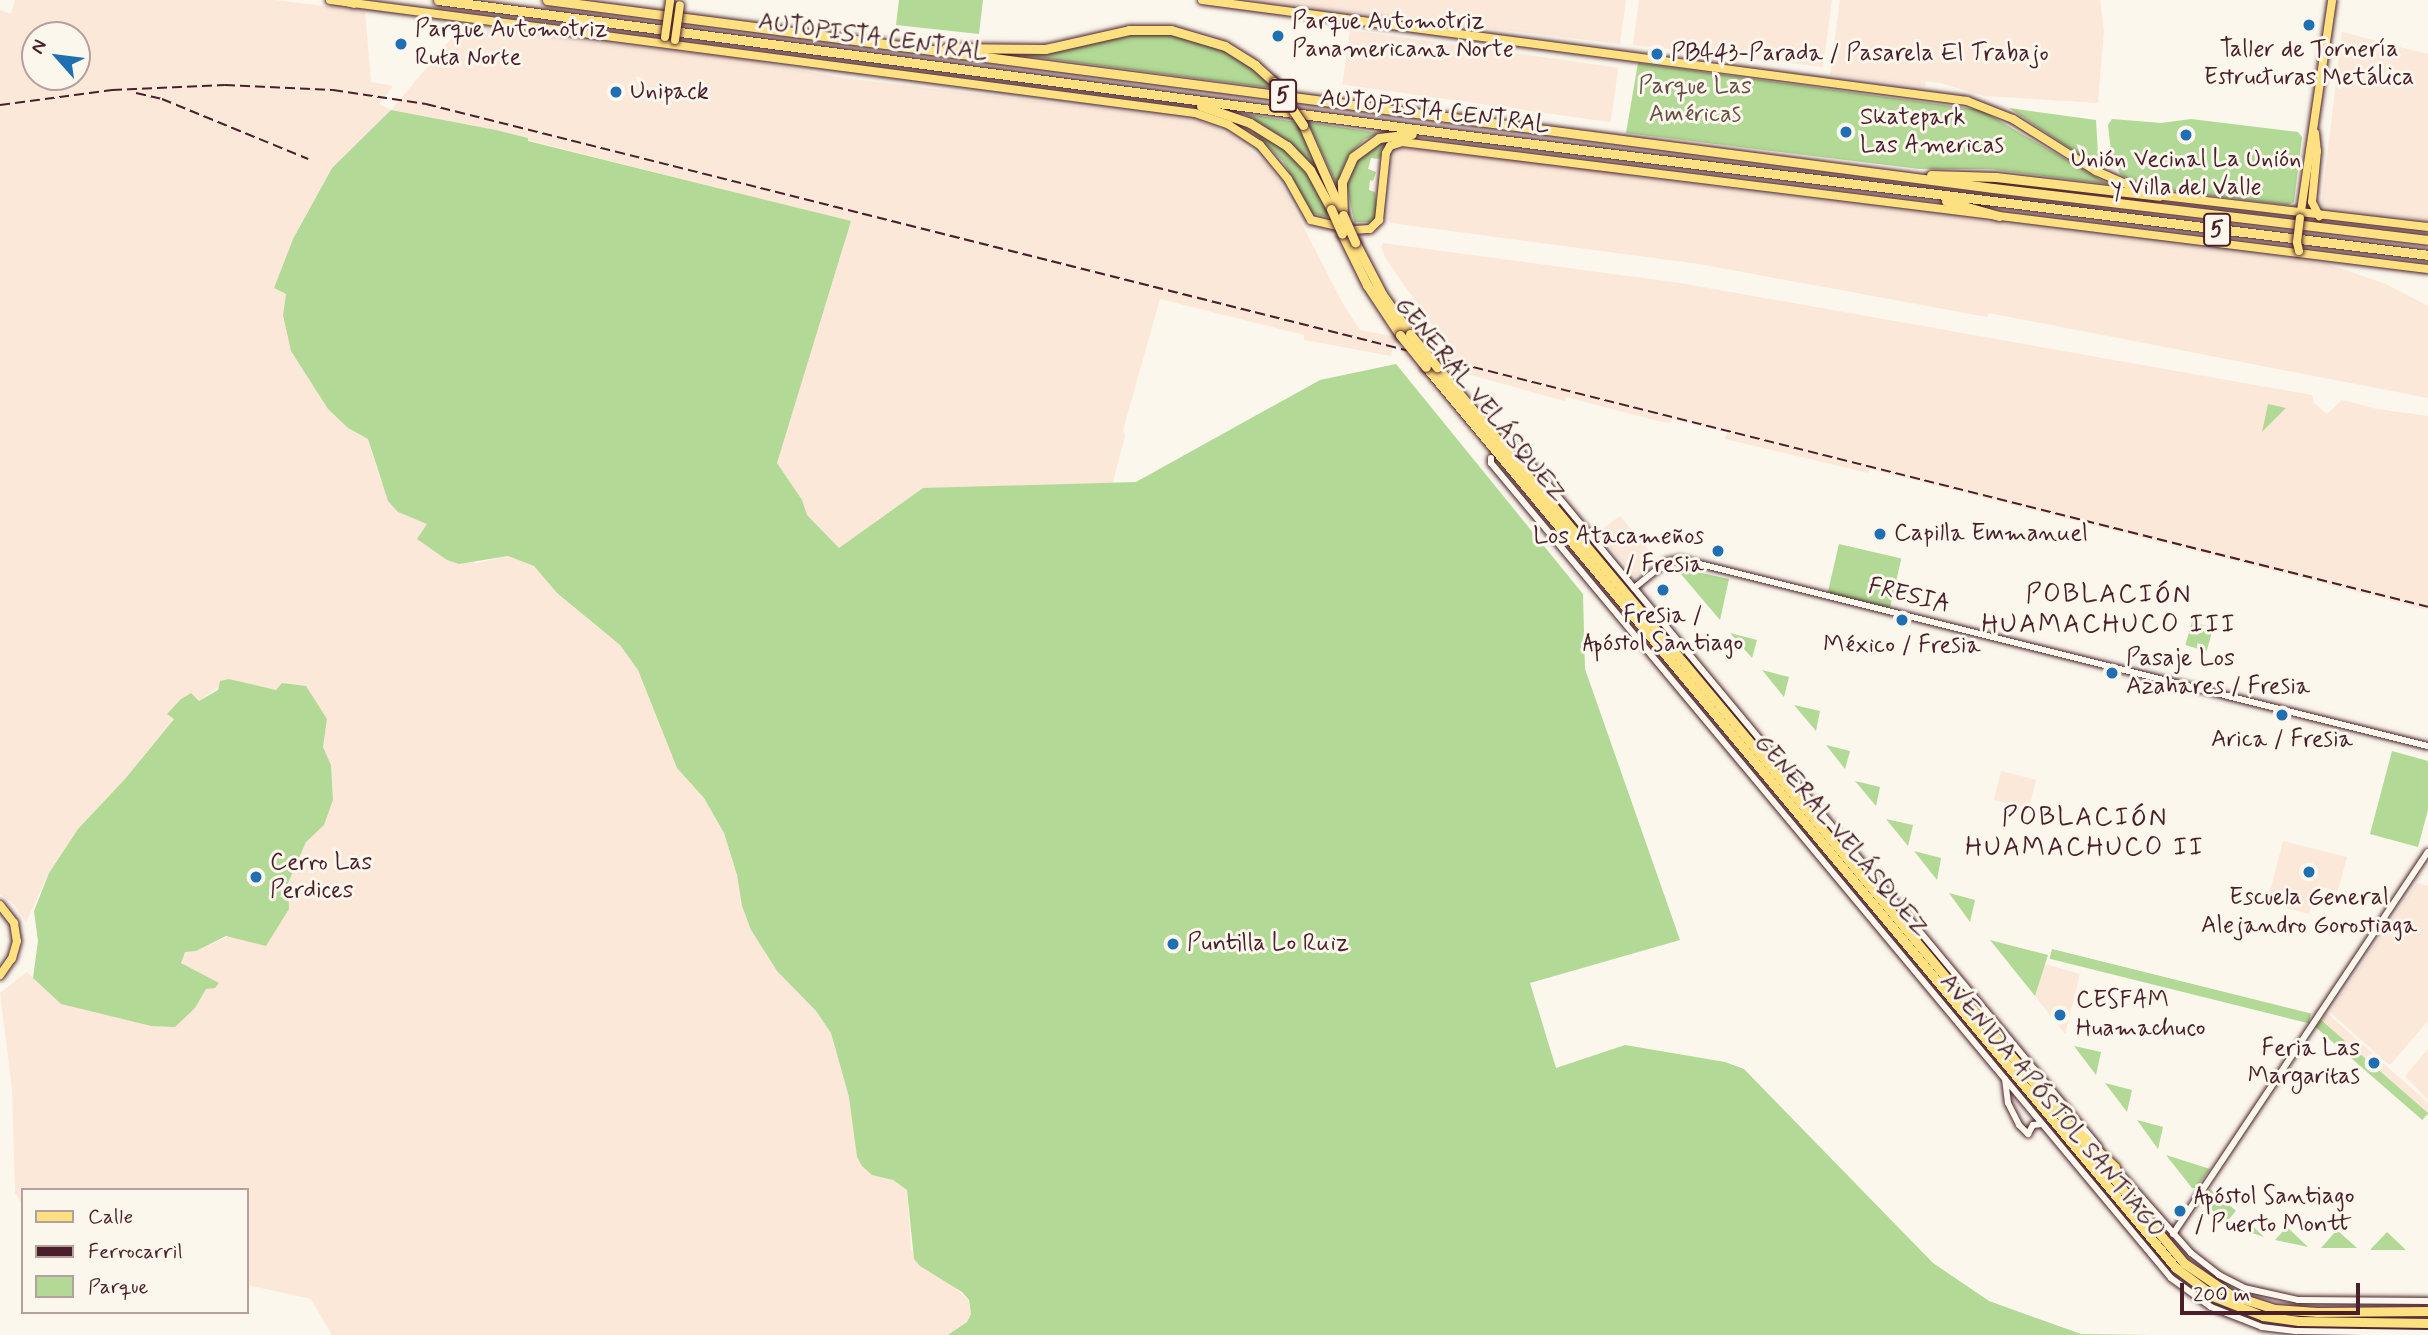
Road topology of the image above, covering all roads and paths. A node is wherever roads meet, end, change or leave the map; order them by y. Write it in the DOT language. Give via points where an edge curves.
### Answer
graph roads {
  1 [pos="330,0"];
  2 [pos="342,0"];
  3 [pos="438,0"];
  4 [pos="547,0"];
  5 [pos="670,0"];
  6 [pos="1202,0"];
  7 [pos="2332,0"];
  8 [pos="680,2"];
  9 [pos="355,3"];
  10 [pos="665,40"];
  11 [pos="674,42"];
  12 [pos="924,50"];
  13 [pos="1164,97"];
  14 [pos="2314,130"];
  15 [pos="1445,133"];
  16 [pos="1895,175"];
  17 [pos="1914,193"];
  18 [pos="2159,196"];
  19 [pos="1343,215"];
  20 [pos="1999,216"];
  21 [pos="2300,216"];
  22 [pos="2319,216"];
  23 [pos="2428,228"];
  24 [pos="2428,240"];
  25 [pos="2302,253"];
  26 [pos="2428,254"];
  27 [pos="2428,269"];
  28 [pos="1405,334"];
  29 [pos="1508,442"];
  30 [pos="1491,458"];
  31 [pos="1634,588"];
  32 [pos="2428,746"];
  33 [pos="2428,852"];
  34 [pos="0,905"];
  35 [pos="0,975"];
  36 [pos="2005,1077"];
  37 [pos="2055,1111"];
  38 [pos="2042,1124"];
  39 [pos="2115,1167"];
  40 [pos="2173,1234"];
  41 [pos="2428,1301"];
  42 [pos="2428,1311"];
  43 [pos="2428,1323"];
  44 [pos="2428,1334"];
  1 -- 9 [label="main road"];
  2 -- 9 [label="highway"];
  3 -- 13 [label="highway, AUTOPISTA CENTRAL / 5"];
  4 -- 12 [label="highway, AUTOPISTA CENTRAL / 5"];
  5 -- 10 [label="main road, bridge"];
  6 -- 18 [label="main road" via="1967,101 2020,122 2117,182"];
  7 -- 14 [label="main road"];
  8 -- 11 [label="main road, bridge"];
  9 -- 10 [label="main road"];
  10 -- 11 [label="main road"];
  11 -- 20 [label="main road" via="1201,114 1236,129 1265,150 1289,179 1311,220 1354,230 1370,229 1379,220 1385,156 1398,142"];
  12 -- 16 [label="highway, AUTOPISTA CENTRAL / 5"];
  12 -- 19 [label="highway, GENERAL VELÁSQUEZ, bridge" via="1037,50 1129,30 1171,30 1225,46 1274,82 1303,125"];
  13 -- 15 [label="highway, AUTOPISTA CENTRAL / 5"];
  13 -- 28 [label="highway, GENERAL VELÁSQUEZ, bridge" via="1232,115 1271,135 1304,163 1367,285"];
  14 -- 21 [label="main road"];
  14 -- 22 [label="main road" via="2317,151 2312,202"];
  15 -- 17 [label="highway, AUTOPISTA CENTRAL / 5"];
  15 -- 19 [label="highway" via="1385,136 1362,147 1343,175"];
  16 -- 18 [label="highway" via="1987,176"];
  16 -- 24 [label="highway, AUTOPISTA CENTRAL / 5"];
  17 -- 20 [label="highway"];
  17 -- 26 [label="highway, AUTOPISTA CENTRAL / 5"];
  18 -- 21 [label="main road"];
  19 -- 28 [label="highway, GENERAL VELÁSQUEZ, bridge"];
  20 -- 25 [label="main road"];
  21 -- 22 [label="main road"];
  21 -- 25 [label="main road, bridge" via="2297,242"];
  22 -- 23 [label="main road"];
  25 -- 27 [label="main road"];
  28 -- 37 [label="highway, GENERAL VELÁSQUEZ, bridge"];
  28 -- 43 [label="highway, GENERAL VELÁSQUEZ, bridge" via="1426,367 2171,1263 2215,1297 2263,1316"];
  29 -- 31 [label="street, AVENIDA APÓSTOL SANTIAGO"];
  30 -- 36 [label="street, AVENIDA APÓSTOL SANTIAGO"];
  31 -- 32 [label="street, FRESIA" via="1666,562 1680,559"];
  31 -- 39 [label="street, AVENIDA APÓSTOL SANTIAGO"];
  33 -- 40 [label="street"];
  34 -- 35 [label="main road" via="13,923 17,941"];
  36 -- 38 [label="street, AVENIDA APÓSTOL SANTIAGO"];
  36 -- 38 [label="street" via="2015,1120 2028,1134 2033,1125"];
  37 -- 39 [label="highway"];
  37 -- 42 [label="highway, GENERAL VELÁSQUEZ" via="2170,1250 2197,1275 2231,1295 2297,1311"];
  38 -- 44 [label="street, AVENIDA APÓSTOL SANTIAGO" via="2158,1265 2211,1307 2277,1329"];
  39 -- 40 [label="street, AVENIDA APÓSTOL SANTIAGO"];
  40 -- 41 [label="street, AVENIDA APÓSTOL SANTIAGO" via="2210,1269 2264,1295 2306,1301"];
}
